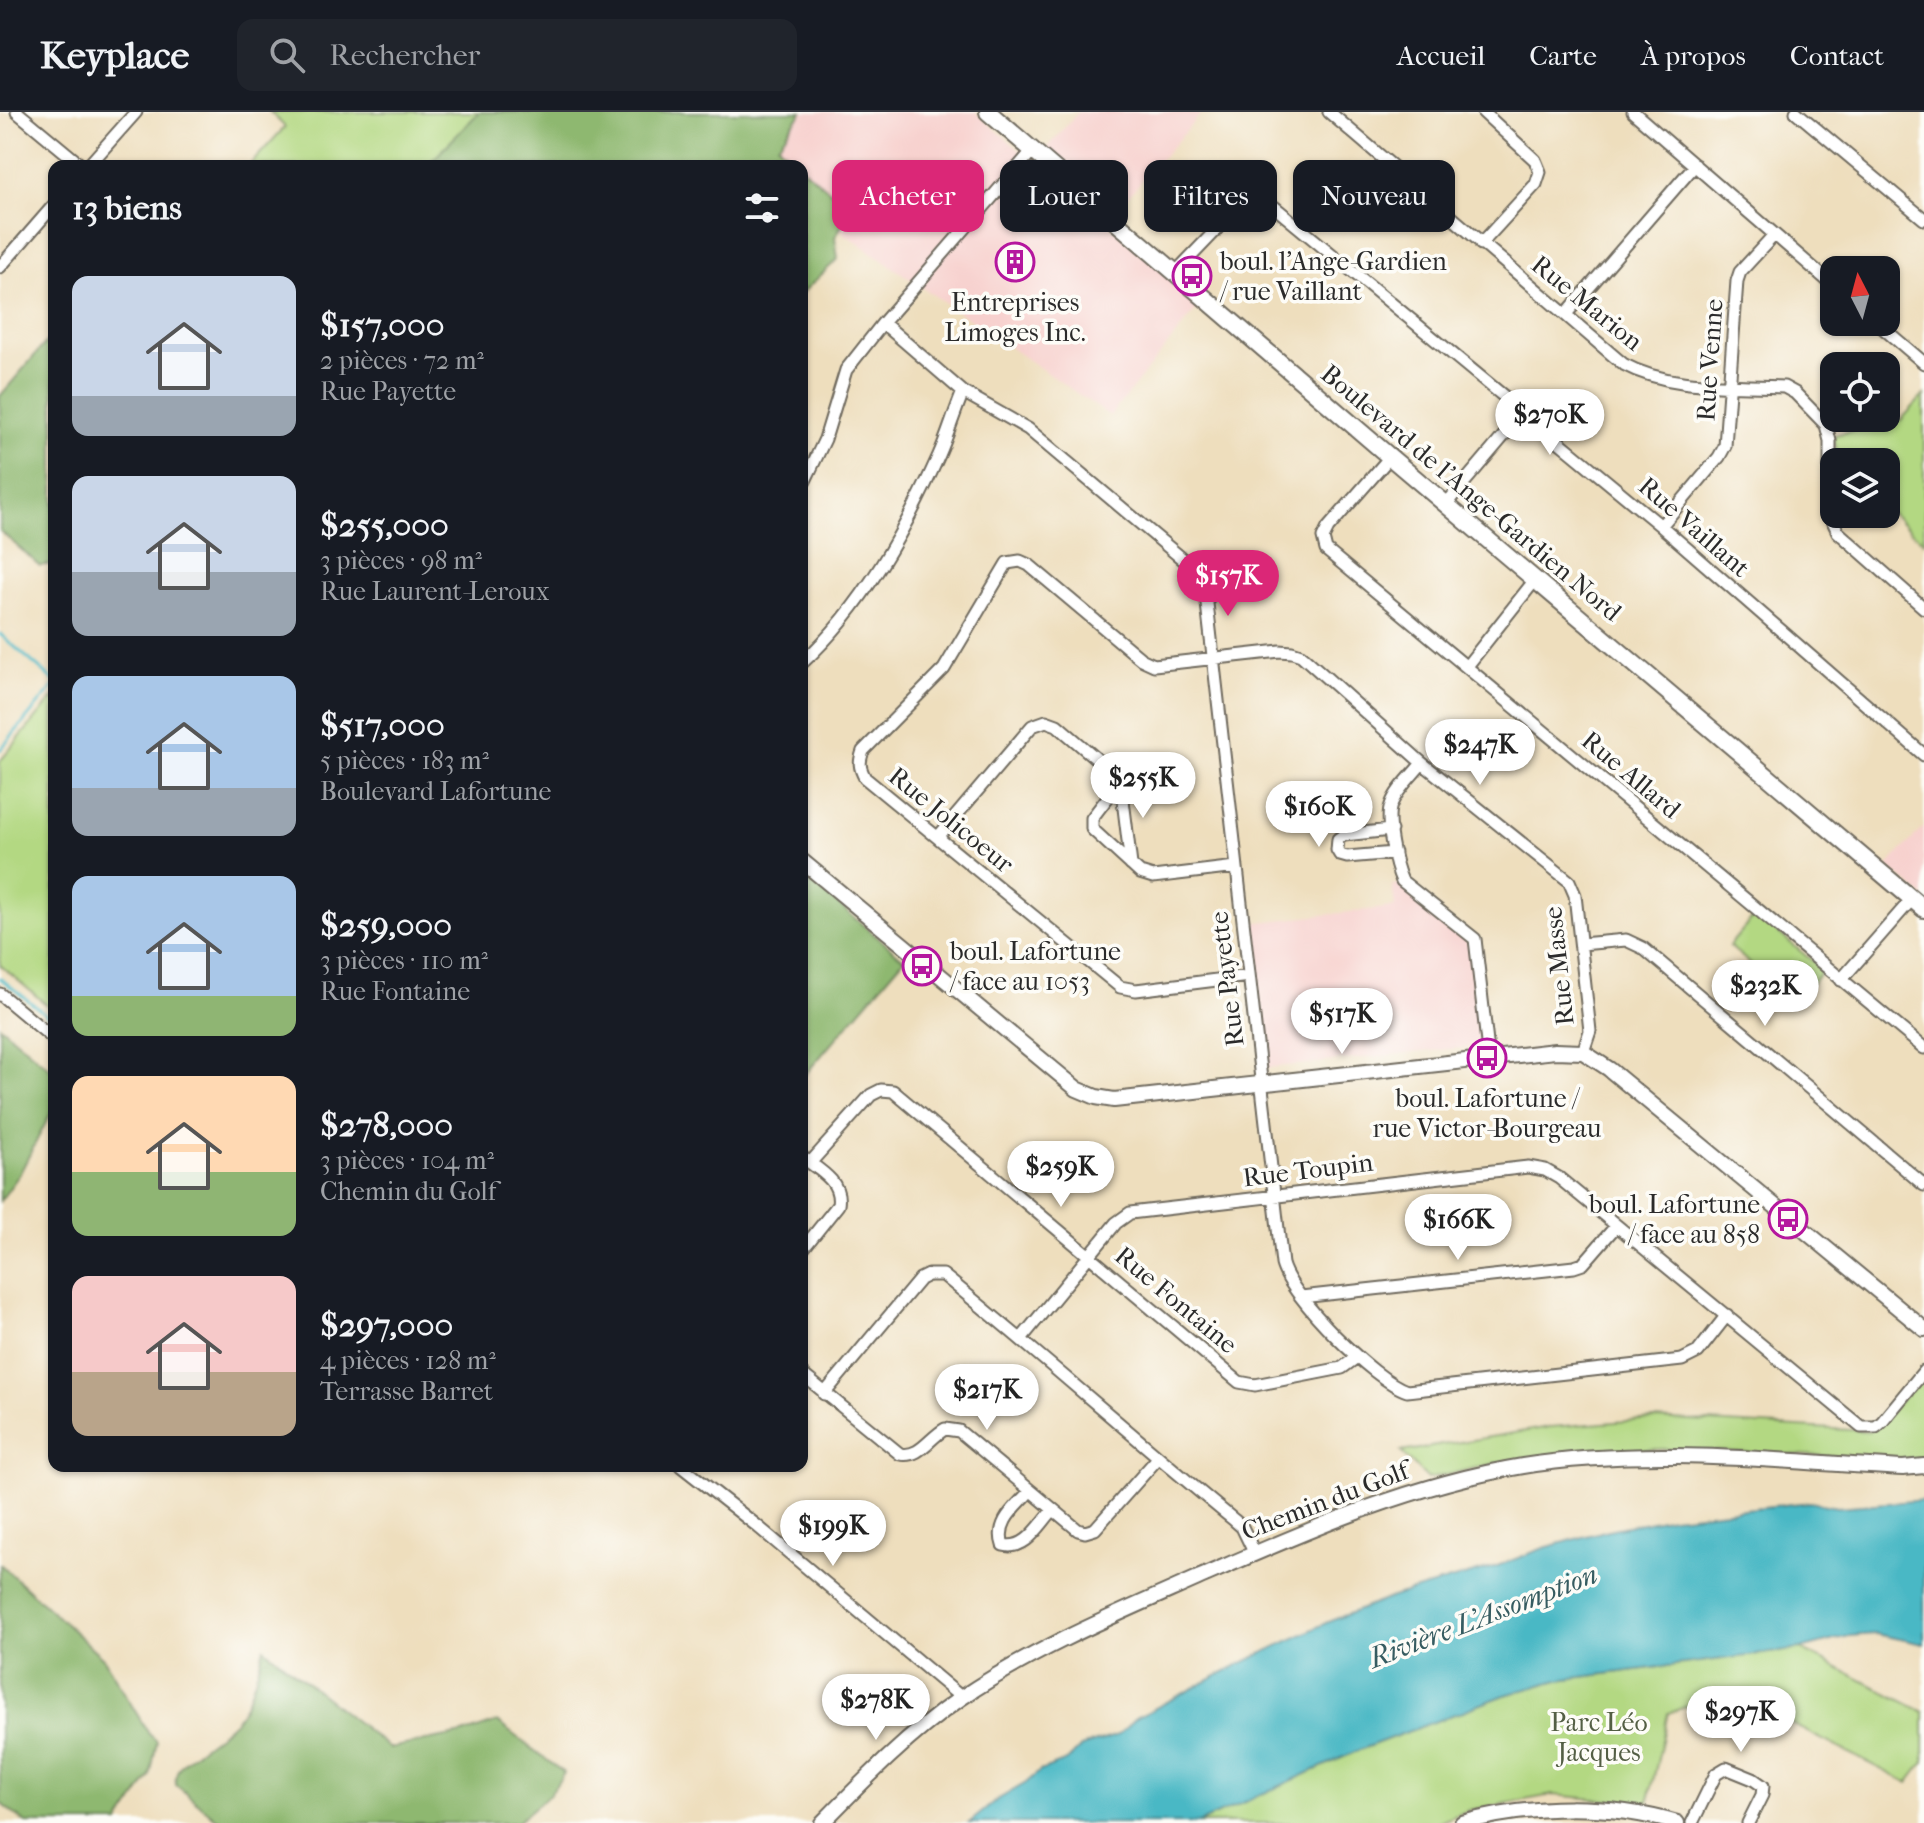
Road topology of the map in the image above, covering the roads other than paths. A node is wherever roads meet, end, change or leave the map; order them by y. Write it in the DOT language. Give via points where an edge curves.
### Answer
graph roads {
  1 [pos="17,112"];
  2 [pos="136,112"];
  3 [pos="988,112"];
  4 [pos="1329,112"];
  5 [pos="1483,112"];
  6 [pos="1633,112"];
  7 [pos="1796,112"];
  8 [pos="1033,150"];
  9 [pos="77,160"];
  10 [pos="91,160"];
  11 [pos="1695,165"];
  12 [pos="48,212"];
  13 [pos="1924,219"];
  14 [pos="1774,235"];
  15 [pos="1481,244"];
  16 [pos="0,267"];
  17 [pos="1176,272"];
  18 [pos="1820,274"];
  19 [pos="1566,314"];
  20 [pos="883,323"];
  21 [pos="1892,336"];
  22 [pos="1924,363"];
  23 [pos="1729,383"];
  24 [pos="963,392"];
  25 [pos="1524,412"];
  26 [pos="1390,457"];
  27 [pos="808,474"];
  28 [pos="1446,504"];
  29 [pos="1661,526"];
  30 [pos="1535,580"];
  31 [pos="1924,608"];
  32 [pos="808,657"];
  33 [pos="1215,658"];
  34 [pos="1467,666"];
  35 [pos="1924,755"];
  36 [pos="1422,763"];
  37 [pos="1118,784"];
  38 [pos="1391,830"];
  39 [pos="938,837"];
  40 [pos="1394,853"];
  41 [pos="1131,865"];
  42 [pos="808,866"];
  43 [pos="1236,867"];
  44 [pos="1918,904"];
  45 [pos="1581,944"];
  46 [pos="1249,976"];
  47 [pos="1841,980"];
  48 [pos="0,994"];
  49 [pos="48,1034"];
  50 [pos="1924,1048"];
  51 [pos="1583,1052"];
  52 [pos="1489,1060"];
  53 [pos="1262,1084"];
  54 [pos="808,1158"];
  55 [pos="808,1162"];
  56 [pos="1924,1184"];
  57 [pos="1275,1196"];
  58 [pos="1616,1226"];
  59 [pos="808,1242"];
  60 [pos="1089,1255"];
  61 [pos="1301,1297"];
  62 [pos="1727,1315"];
  63 [pos="1924,1327"];
  64 [pos="1021,1339"];
  65 [pos="1357,1357"];
  66 [pos="1924,1371"];
  67 [pos="808,1379"];
  68 [pos="824,1394"];
  69 [pos="1158,1458"];
  70 [pos="1924,1466"];
  71 [pos="689,1472"];
  72 [pos="1030,1491"];
  73 [pos="1053,1510"];
  74 [pos="1255,1554"];
  75 [pos="962,1698"];
  76 [pos="822,1823"];
  77 [pos="1462,1823"];
  78 [pos="1677,1823"];
  79 [pos="1692,1823"];
  80 [pos="1748,1823"];
  1 -- 9 [label="street"];
  2 -- 10 [label="street"];
  3 -- 8 [label="main road, Boulevard de l'Ange-Gardien Nord"];
  4 -- 15 [label="street, Rue Marion"];
  5 -- 15 [label="street" via="1535,160 1540,172 1536,184"];
  6 -- 11 [label="street"];
  7 -- 13 [label="street"];
  8 -- 17 [label="main road, Boulevard de l'Ange-Gardien Nord"];
  8 -- 20 [label="street"];
  11 -- 14 [label="street"];
  11 -- 19 [label="street"];
  12 -- 16 [label="street"];
  14 -- 18 [label="street"];
  14 -- 23 [label="street, Rue Venne" via="1737,281"];
  15 -- 19 [label="street, Rue Marion"];
  17 -- 25 [label="street, Rue Vaillant" via="1245,200 1266,200"];
  17 -- 26 [label="main road, Boulevard de l'Ange-Gardien Nord"];
  19 -- 23 [label="street, Rue Marion" via="1636,371 1672,381"];
  20 -- 24 [label="street, Rue Payette"];
  20 -- 27 [label="street" via="846,370 825,439"];
  21 -- 22 [label="street"];
  23 -- 29 [label="street, Rue Venne" via="1725,446"];
  23 -- 31 [label="street, Rue Marion" via="1784,387 1816,411 1830,441 1833,524 1845,541"];
  24 -- 32 [label="street" via="903,528 845,619"];
  24 -- 33 [label="street, Rue Payette" via="1028,429 1204,577"];
  25 -- 28 [label="street"];
  25 -- 29 [label="street, Rue Vaillant"];
  26 -- 28 [label="main road, Boulevard de l'Ange-Gardien Nord"];
  26 -- 34 [label="street, Rue Allard" via="1328,528 1323,538 1326,550"];
  28 -- 30 [label="main road, Boulevard de l'Ange-Gardien Nord"];
  29 -- 35 [label="street, Rue Vaillant"];
  30 -- 34 [label="street"];
  30 -- 44 [label="main road, Boulevard de l'Ange-Gardien Nord"];
  33 -- 36 [label="street, Rue Masse" via="1280,651 1301,655"];
  33 -- 39 [label="street, Rue Jolicoeur" via="1147,663 1029,565 1007,563 944,669 859,761 865,778"];
  33 -- 43 [label="street, Rue Payette"];
  34 -- 47 [label="street, Rue Allard"];
  36 -- 38 [label="street" via="1391,803"];
  36 -- 45 [label="street, Rue Masse" via="1569,881"];
  37 -- 39 [label="street" via="1113,773 1057,725 1039,722"];
  37 -- 41 [label="street"];
  37 -- 41 [label="street" via="1090,822 1094,833"];
  38 -- 40 [label="street"];
  38 -- 40 [label="street" via="1344,835 1336,843 1340,855 1347,857"];
  39 -- 46 [label="street, Rue Jolicoeur" via="1120,987 1136,990"];
  40 -- 52 [label="street" via="1402,881 1475,939"];
  41 -- 43 [label="street" via="1153,877"];
  42 -- 53 [label="street" via="1086,1094 1114,1100"];
  43 -- 46 [label="street, Rue Payette"];
  44 -- 47 [label="street"];
  45 -- 51 [label="street, Rue Masse" via="1590,1031"];
  45 -- 56 [label="street" via="1626,940 1643,948"];
  46 -- 53 [label="street, Rue Payette"];
  47 -- 50 [label="street, Rue Allard"];
  48 -- 49 [label="street"];
  51 -- 52 [label="street"];
  51 -- 63 [label="street"];
  52 -- 53 [label="street"];
  53 -- 57 [label="street, Rue Payette"];
  54 -- 60 [label="street, Rue Fontaine" via="871,1095 893,1091"];
  55 -- 59 [label="street" via="834,1183 839,1196 838,1205"];
  57 -- 58 [label="street, Rue Toupin" via="1528,1167 1559,1178"];
  57 -- 60 [label="street, Rue Toupin" via="1130,1213"];
  57 -- 61 [label="street, Rue Payette" via="1285,1275"];
  58 -- 61 [label="street" via="1583,1264 1574,1267"];
  58 -- 62 [label="street, Rue Toupin"];
  60 -- 64 [label="street, Rue Toupin"];
  60 -- 65 [label="street, Rue Fontaine" via="1239,1382 1255,1385 1342,1368"];
  61 -- 65 [label="street, Rue Payette"];
  62 -- 65 [label="street, Rue Payette" via="1698,1352 1682,1360 1418,1391 1397,1387"];
  62 -- 66 [label="street, Rue Toupin" via="1861,1427 1882,1422"];
  64 -- 68 [label="street" via="943,1275 928,1275"];
  64 -- 69 [label="street"];
  67 -- 68 [label="street"];
  68 -- 72 [label="street" via="900,1454 917,1453 945,1429 959,1431"];
  69 -- 73 [label="street" via="1095,1529 1078,1530"];
  69 -- 74 [label="street" via="1242,1527"];
  70 -- 74 [label="street, Chemin du Golf" via="1670,1457 1523,1466 1412,1491"];
  71 -- 75 [label="street"];
  72 -- 73 [label="street"];
  72 -- 73 [label="street" via="1000,1526 1003,1545 1023,1544"];
  74 -- 75 [label="street, Chemin du Golf" via="1065,1638"];
  75 -- 76 [label="street, Chemin du Golf" via="900,1746"];
  77 -- 78 [label="street" via="1564,1808"];
  79 -- 80 [label="street" via="1716,1774 1726,1768 1763,1786"];
}
